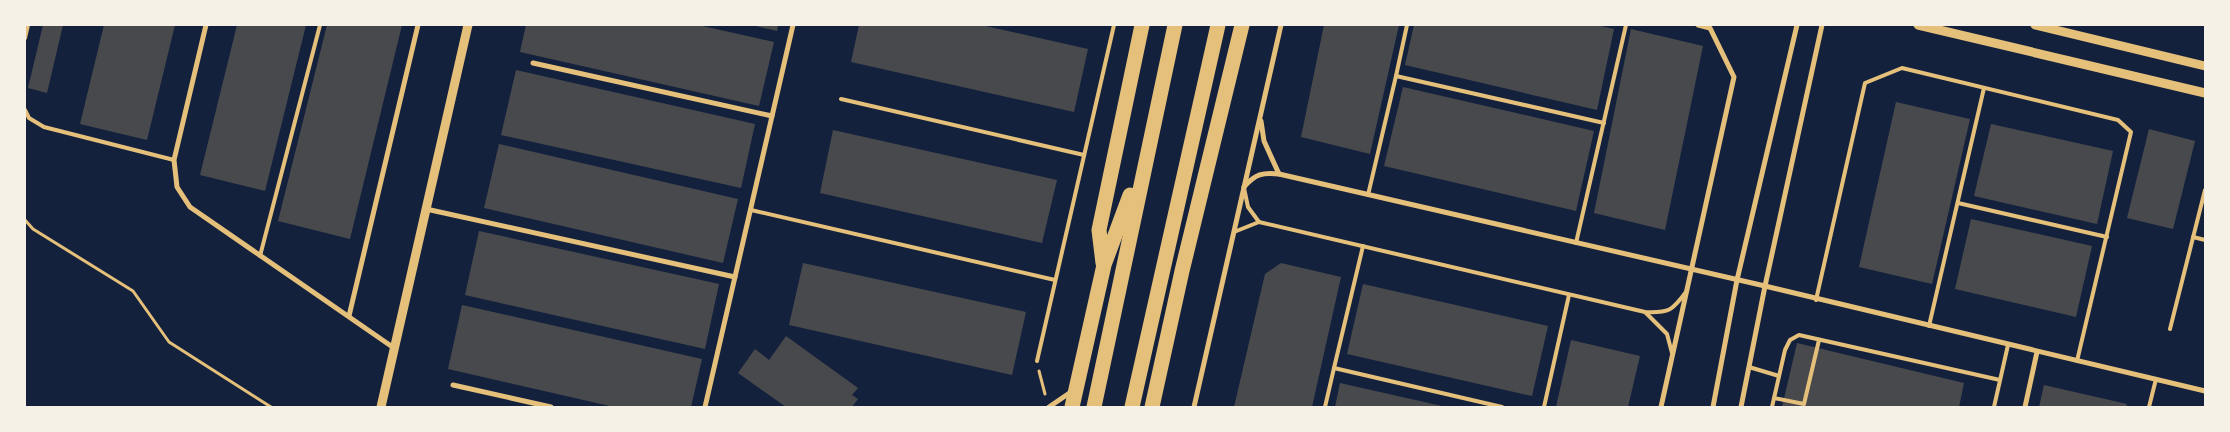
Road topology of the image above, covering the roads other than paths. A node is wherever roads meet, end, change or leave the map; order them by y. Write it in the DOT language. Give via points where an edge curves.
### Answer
graph roads {
  1 [pos="28,25"];
  2 [pos="206,25"];
  3 [pos="320,25"];
  4 [pos="418,25"];
  5 [pos="468,25"];
  6 [pos="793,25"];
  7 [pos="1114,25"];
  8 [pos="1142,25"];
  9 [pos="1175,25"];
  10 [pos="1218,25"];
  11 [pos="1242,25"];
  12 [pos="1281,25"];
  13 [pos="1407,25"];
  14 [pos="1626,25"];
  15 [pos="1698,25"];
  16 [pos="1797,25"];
  17 [pos="1822,25"];
  18 [pos="1918,25"];
  19 [pos="2035,25"];
  20 [pos="25,38"];
  21 [pos="533,63"];
  22 [pos="2205,66"];
  23 [pos="1396,76"];
  24 [pos="1984,88"];
  25 [pos="2205,94"];
  26 [pos="841,99"];
  27 [pos="25,110"];
  28 [pos="1261,114"];
  29 [pos="772,116"];
  30 [pos="1604,123"];
  31 [pos="1147,152"];
  32 [pos="1084,155"];
  33 [pos="174,160"];
  34 [pos="1279,174"];
  35 [pos="1244,187"];
  36 [pos="2205,190"];
  37 [pos="1368,195"];
  38 [pos="1958,203"];
  39 [pos="426,209"];
  40 [pos="751,210"];
  41 [pos="1259,222"];
  42 [pos="1234,232"];
  43 [pos="2107,237"];
  44 [pos="2193,237"];
  45 [pos="2205,240"];
  46 [pos="1576,243"];
  47 [pos="1363,246"];
  48 [pos="260,256"];
  49 [pos="1104,265"];
  50 [pos="1691,269"];
  51 [pos="735,277"];
  52 [pos="1055,280"];
  53 [pos="1738,280"];
  54 [pos="1765,286"];
  55 [pos="1687,290"];
  56 [pos="1569,295"];
  57 [pos="1816,300"];
  58 [pos="1645,312"];
  59 [pos="349,316"];
  60 [pos="1929,326"];
  61 [pos="2170,329"];
  62 [pos="1819,340"];
  63 [pos="2008,345"];
  64 [pos="394,348"];
  65 [pos="2037,352"];
  66 [pos="1672,356"];
  67 [pos="1037,361"];
  68 [pos="2077,361"];
  69 [pos="1334,368"];
  70 [pos="1749,368"];
  71 [pos="1779,376"];
  72 [pos="2156,379"];
  73 [pos="2000,380"];
  74 [pos="453,385"];
  75 [pos="1076,389"];
  76 [pos="2205,391"];
  77 [pos="1774,398"];
  78 [pos="381,407"];
  79 [pos="551,407"];
  80 [pos="705,407"];
  81 [pos="1048,407"];
  82 [pos="1072,407"];
  83 [pos="1094,407"];
  84 [pos="1132,407"];
  85 [pos="1152,407"];
  86 [pos="1194,407"];
  87 [pos="1325,407"];
  88 [pos="1502,407"];
  89 [pos="1544,407"];
  90 [pos="1661,407"];
  91 [pos="1713,407"];
  92 [pos="1741,407"];
  93 [pos="1772,407"];
  94 [pos="1994,407"];
  95 [pos="2024,407"];
  96 [pos="2149,407"];
  1 -- 20 [label="lane"];
  2 -- 33 [label="street"];
  3 -- 48 [label="lane"];
  4 -- 59 [label="street"];
  5 -- 39 [label="street"];
  6 -- 29 [label="street"];
  7 -- 32 [label="lane"];
  8 -- 49 [label="highway" via="1099,230"];
  9 -- 31 [label="highway"];
  10 -- 84 [label="highway"];
  11 -- 85 [label="highway"];
  12 -- 28 [label="street"];
  13 -- 23 [label="lane"];
  14 -- 30 [label="lane"];
  15 -- 50 [label="street" via="1710,28 1734,77"];
  16 -- 53 [label="street"];
  17 -- 54 [label="street"];
  18 -- 25 [label="street"];
  19 -- 22 [label="street"];
  21 -- 29 [label="street"];
  23 -- 30 [label="lane"];
  23 -- 37 [label="lane"];
  24 -- 38 [label="lane"];
  24 -- 43 [label="lane" via="2118,120 2131,132"];
  24 -- 57 [label="lane" via="1902,68 1865,83"];
  26 -- 32 [label="lane"];
  27 -- 33 [label="lane" via="29,118 44,128"];
  28 -- 34 [label="street" via="1264,141"];
  28 -- 35 [label="street"];
  29 -- 40 [label="street"];
  30 -- 46 [label="lane"];
  31 -- 49 [label="highway"];
  31 -- 83 [label="highway"];
  32 -- 52 [label="lane"];
  33 -- 48 [label="street" via="177,186 190,207"];
  34 -- 35 [label="street" via="1265,172 1252,178"];
  34 -- 37 [label="street"];
  35 -- 41 [label="lane" via="1248,207"];
  35 -- 42 [label="street"];
  36 -- 44 [label="lane"];
  37 -- 46 [label="street"];
  38 -- 43 [label="lane"];
  38 -- 60 [label="lane"];
  39 -- 51 [label="street"];
  39 -- 64 [label="street"];
  40 -- 51 [label="street"];
  40 -- 52 [label="lane"];
  41 -- 42 [label="lane"];
  41 -- 47 [label="lane"];
  42 -- 86 [label="street"];
  43 -- 68 [label="lane"];
  44 -- 45 [label="lane"];
  44 -- 61 [label="lane"];
  46 -- 50 [label="street"];
  47 -- 56 [label="lane"];
  47 -- 69 [label="lane"];
  48 -- 59 [label="street"];
  49 -- 75 [label="highway"];
  50 -- 53 [label="street"];
  50 -- 55 [label="street"];
  51 -- 80 [label="street"];
  52 -- 67 [label="lane"];
  53 -- 54 [label="street"];
  53 -- 91 [label="street"];
  54 -- 57 [label="street"];
  54 -- 70 [label="street"];
  55 -- 58 [label="lane" via="1672,310"];
  55 -- 66 [label="street"];
  56 -- 58 [label="lane"];
  56 -- 89 [label="lane"];
  57 -- 60 [label="street"];
  58 -- 66 [label="lane" via="1667,334"];
  59 -- 64 [label="street"];
  60 -- 63 [label="street"];
  62 -- 71 [label="lane" via="1799,335 1790,340 1784,350"];
  62 -- 73 [label="lane"];
  62 -- 77 [label="lane" via="1804,404"];
  63 -- 65 [label="street"];
  63 -- 73 [label="lane"];
  64 -- 78 [label="street"];
  65 -- 68 [label="street"];
  65 -- 95 [label="street"];
  66 -- 90 [label="street"];
  68 -- 72 [label="street"];
  69 -- 87 [label="lane"];
  69 -- 88 [label="lane"];
  70 -- 71 [label="lane"];
  70 -- 92 [label="street"];
  71 -- 77 [label="lane"];
  72 -- 76 [label="street"];
  72 -- 96 [label="lane"];
  73 -- 94 [label="lane"];
  74 -- 79 [label="street"];
  75 -- 81 [label="street"];
  75 -- 82 [label="highway"];
  77 -- 93 [label="lane"];
}
